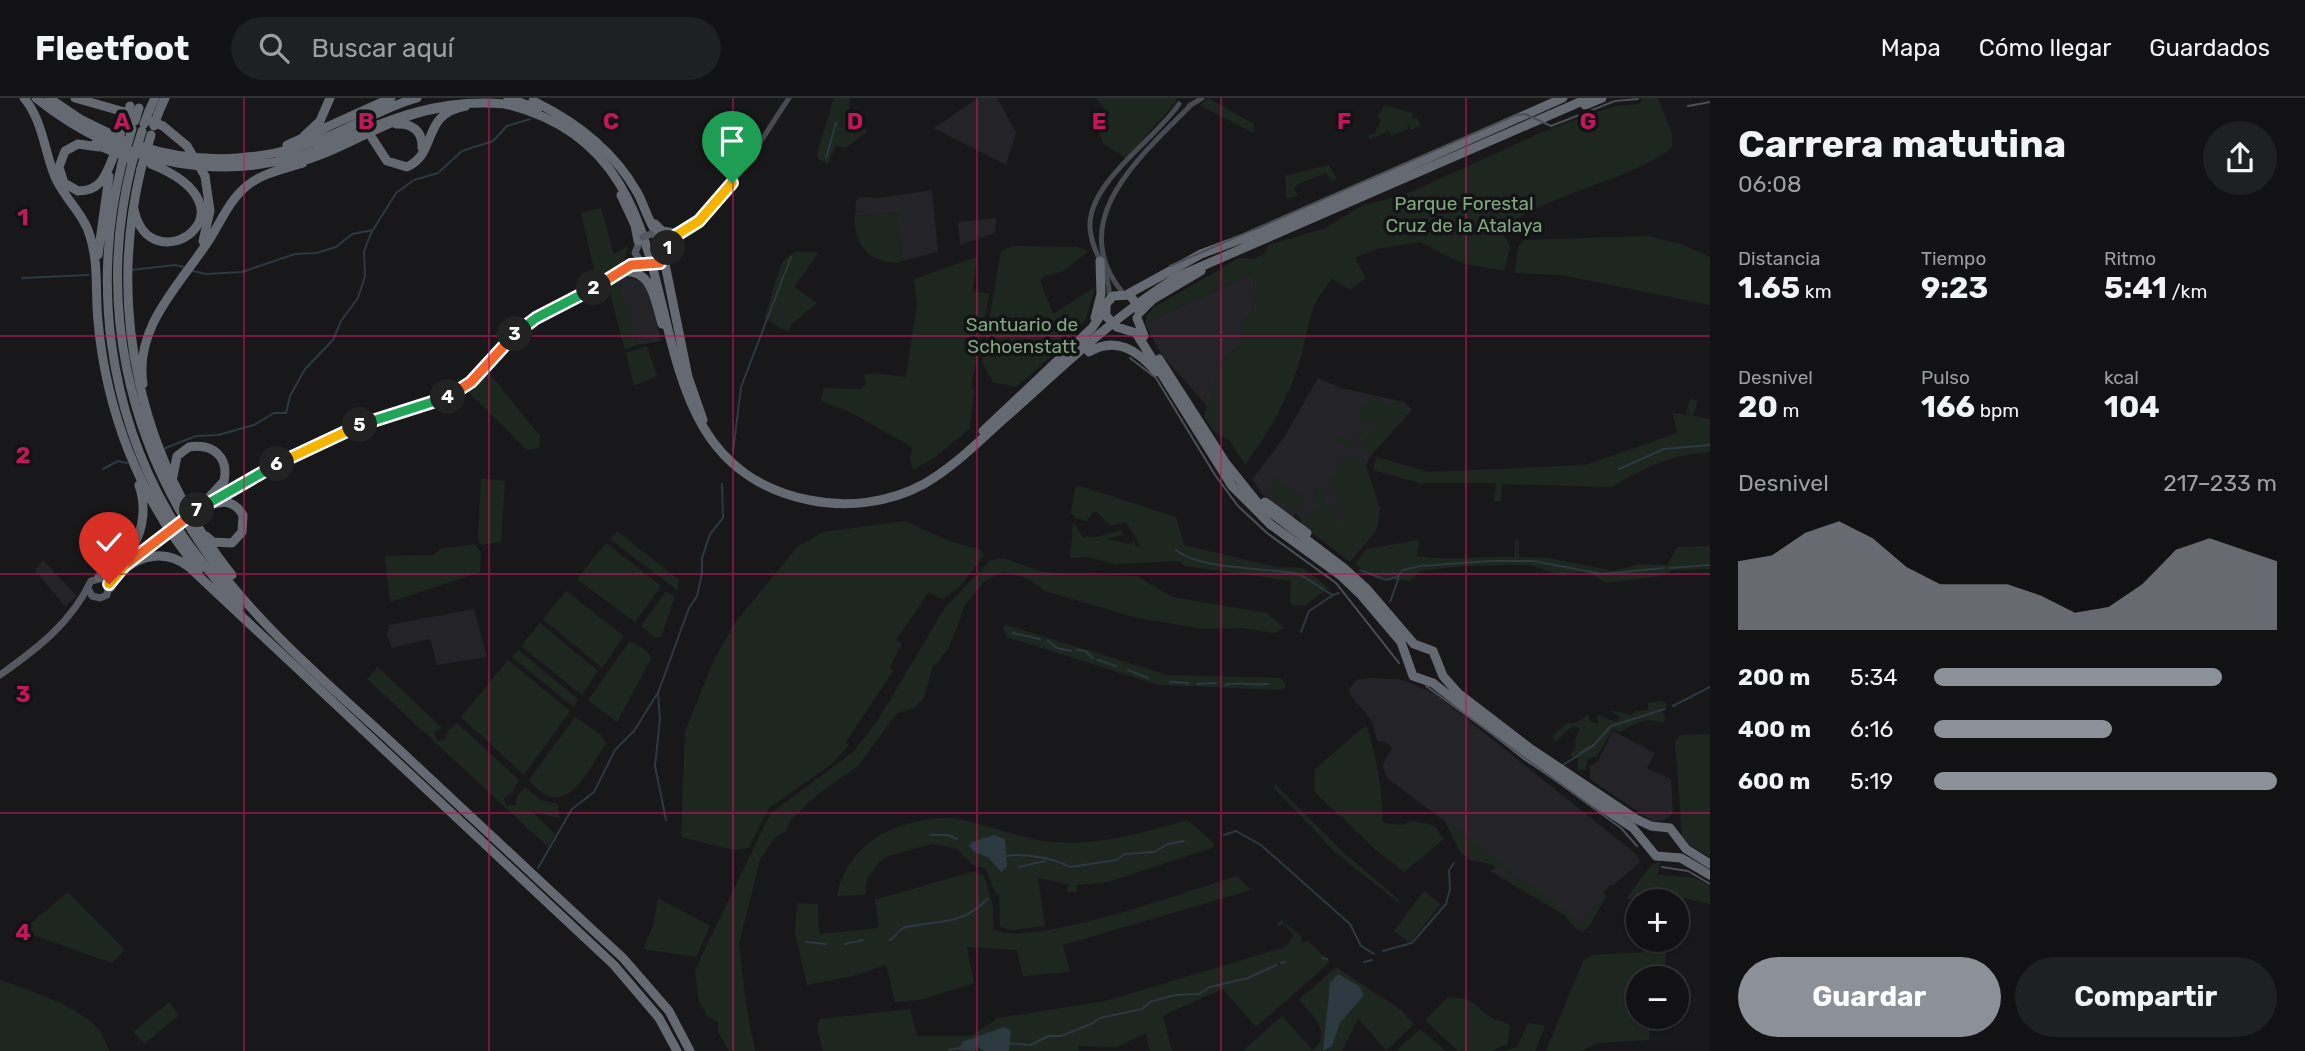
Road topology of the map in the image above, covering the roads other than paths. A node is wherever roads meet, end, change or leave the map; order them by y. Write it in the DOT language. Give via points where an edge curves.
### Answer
graph roads {
  1 [pos="26,98"];
  2 [pos="36,98"];
  3 [pos="49,98"];
  4 [pos="75,98"];
  5 [pos="155,98"];
  6 [pos="165,98"];
  7 [pos="330,98"];
  8 [pos="391,98"];
  9 [pos="417,98"];
  10 [pos="508,98"];
  11 [pos="524,98"];
  12 [pos="789,98"];
  13 [pos="1202,98"];
  14 [pos="1563,98"];
  15 [pos="1577,98"];
  16 [pos="1589,98"];
  17 [pos="1602,98"];
  18 [pos="1179,101"];
  19 [pos="462,103"];
  20 [pos="142,106"];
  21 [pos="1190,107"];
  22 [pos="562,122"];
  23 [pos="138,126"];
  24 [pos="383,128"];
  25 [pos="372,138"];
  26 [pos="291,144"];
  27 [pos="102,148"];
  28 [pos="1454,153"];
  29 [pos="184,156"];
  30 [pos="314,158"];
  31 [pos="418,159"];
  32 [pos="122,162"];
  33 [pos="151,164"];
  34 [pos="137,186"];
  35 [pos="642,201"];
  36 [pos="710,208"];
  37 [pos="1279,228"];
  38 [pos="674,233"];
  39 [pos="650,237"];
  40 [pos="635,253"];
  41 [pos="664,258"];
  42 [pos="195,259"];
  43 [pos="1100,261"];
  44 [pos="646,265"];
  45 [pos="620,271"];
  46 [pos="96,278"];
  47 [pos="1127,294"];
  48 [pos="1158,296"];
  49 [pos="1109,299"];
  50 [pos="1105,313"];
  51 [pos="1139,313"];
  52 [pos="1120,327"];
  53 [pos="664,331"];
  54 [pos="1079,339"];
  55 [pos="1152,349"];
  56 [pos="1089,352"];
  57 [pos="1187,417"];
  58 [pos="703,420"];
  59 [pos="153,431"];
  60 [pos="977,438"];
  61 [pos="970,450"];
  62 [pos="132,463"];
  63 [pos="175,484"];
  64 [pos="765,484"];
  65 [pos="191,510"];
  66 [pos="105,582"];
  67 [pos="89,590"];
  68 [pos="95,597"];
  69 [pos="230,606"];
  70 [pos="73,612"];
  71 [pos="258,631"];
  72 [pos="1422,647"];
  73 [pos="1408,659"];
  74 [pos="1439,667"];
  75 [pos="317,674"];
  76 [pos="0,675"];
  77 [pos="1425,679"];
  78 [pos="1656,828"];
  79 [pos="1679,842"];
  80 [pos="1647,844"];
  81 [pos="1671,856"];
  82 [pos="1709,871"];
  83 [pos="677,1051"];
  84 [pos="690,1051"];
  1 -- 27 [label="highway"];
  1 -- 46 [label="highway" via="57,181 89,232"];
  2 -- 19 [label="highway" via="71,124 122,149 180,165 228,168 299,156 398,113"];
  3 -- 29 [label="highway" via="111,136"];
  4 -- 42 [label="highway, bridge" via="163,126 187,146 205,176 210,211"];
  5 -- 20 [label="highway"];
  6 -- 20 [label="highway"];
  7 -- 26 [label="highway" via="317,125"];
  8 -- 26 [label="highway"];
  9 -- 29 [label="highway" via="297,148 244,158"];
  10 -- 22 [label="highway"];
  11 -- 22 [label="highway"];
  11 -- 35 [label="highway" via="572,122 610,155"];
  12 -- 36 [label="main road"];
  13 -- 21 [label="main road"];
  14 -- 28 [label="highway"];
  15 -- 28 [label="highway"];
  16 -- 28 [label="highway"];
  17 -- 28 [label="highway"];
  18 -- 21 [label="main road"];
  18 -- 43 [label="main road" via="1098,197 1090,232"];
  19 -- 24 [label="highway" via="425,111"];
  19 -- 31 [label="highway" via="441,116"];
  19 -- 39 [label="highway" via="535,120 572,141 608,175 632,218"];
  19 -- 64 [label="highway" via="503,104 542,117 587,146 615,176 633,205 649,250 678,372 691,407 708,437"];
  20 -- 23 [label="highway, bridge"];
  20 -- 23 [label="highway, bridge"];
  21 -- 47 [label="main road" via="1123,178 1109,202 1103,252 1110,274"];
  22 -- 58 [label="highway" via="607,159 642,215 686,382"];
  23 -- 32 [label="highway, bridge"];
  23 -- 32 [label="highway, bridge"];
  23 -- 34 [label="highway, bridge" via="141,169"];
  24 -- 30 [label="highway"];
  24 -- 31 [label="highway" via="401,124 418,131 423,142"];
  25 -- 31 [label="highway" via="392,165 407,167"];
  26 -- 29 [label="highway" via="243,154"];
  27 -- 32 [label="highway" via="78,144 65,151 59,167 64,183 78,191 96,188"];
  27 -- 33 [label="highway"];
  28 -- 37 [label="highway"];
  30 -- 33 [label="highway" via="230,174"];
  30 -- 42 [label="highway" via="247,186"];
  32 -- 46 [label="highway" via="102,212"];
  32 -- 71 [label="highway" via="106,280 123,405 135,444 173,520 201,563"];
  32 -- 75 [label="highway" via="118,318 126,370 145,439 163,483 210,558"];
  33 -- 34 [label="highway" via="174,173 194,189 201,212 193,232 173,243 147,236 134,210"];
  34 -- 59 [label="highway" via="129,233 128,317 133,359"];
  35 -- 38 [label="highway" via="656,226"];
  35 -- 39 [label="highway"];
  36 -- 38 [label="main road"];
  36 -- 41 [label="main road" via="675,236"];
  37 -- 47 [label="highway" via="1201,254"];
  37 -- 48 [label="highway"];
  37 -- 60 [label="highway" via="1187,267 1141,295"];
  37 -- 61 [label="highway" via="1150,294"];
  38 -- 39 [label="main road"];
  39 -- 40 [label="main road"];
  39 -- 41 [label="main road"];
  40 -- 44 [label="main road"];
  40 -- 45 [label="main road"];
  41 -- 44 [label="main road, bridge"];
  41 -- 58 [label="highway" via="688,377"];
  42 -- 59 [label="highway" via="158,313 147,339 142,378"];
  43 -- 49 [label="main road" via="1109,282"];
  43 -- 54 [label="highway" via="1099,307"];
  44 -- 45 [label="main road"];
  44 -- 53 [label="highway"];
  45 -- 53 [label="highway" via="639,273 649,281"];
  45 -- 65 [label="main road" via="577,299 532,320 471,382 449,396 318,443"];
  46 -- 62 [label="highway" via="104,366"];
  47 -- 49 [label="highway"];
  47 -- 51 [label="highway, bridge"];
  48 -- 51 [label="highway"];
  48 -- 55 [label="highway" via="1143,317 1143,330"];
  49 -- 50 [label="highway"];
  50 -- 52 [label="highway, bridge"];
  50 -- 54 [label="highway"];
  51 -- 52 [label="highway"];
  51 -- 55 [label="highway"];
  52 -- 56 [label="highway"];
  52 -- 57 [label="highway" via="1140,337"];
  53 -- 64 [label="highway" via="680,393 699,433 720,456"];
  54 -- 60 [label="highway"];
  55 -- 72 [label="highway" via="1225,462 1257,502 1344,568"];
  56 -- 57 [label="highway" via="1117,344 1143,358"];
  56 -- 61 [label="highway"];
  57 -- 73 [label="highway" via="1250,507 1351,586 1401,642"];
  58 -- 60 [label="highway" via="723,448 758,476 825,498 855,499 904,488 940,468"];
  59 -- 63 [label="highway"];
  61 -- 64 [label="highway" via="924,484 856,504 800,498"];
  62 -- 66 [label="highway" via="143,495 142,527 129,554"];
  62 -- 69 [label="highway" via="195,566"];
  63 -- 65 [label="highway"];
  63 -- 65 [label="highway" via="173,467 183,451 200,445 220,454 224,481"];
  65 -- 65 [label="highway" via="219,501 234,504 243,515 242,532 232,543 213,542"];
  65 -- 66 [label="main road, bridge"];
  65 -- 75 [label="highway" via="216,555"];
  66 -- 67 [label="main road" via="91,581"];
  66 -- 68 [label="main road" via="104,597"];
  66 -- 69 [label="highway" via="137,562 170,555"];
  67 -- 68 [label="main road"];
  67 -- 70 [label="main road"];
  68 -- 70 [label="main road"];
  69 -- 71 [label="highway"];
  70 -- 76 [label="main road" via="47,640"];
  71 -- 83 [label="highway" via="614,965 659,1018"];
  72 -- 73 [label="highway"];
  72 -- 74 [label="highway" via="1437,654"];
  73 -- 77 [label="highway" via="1410,673"];
  74 -- 77 [label="highway"];
  74 -- 78 [label="highway" via="1458,693 1531,749"];
  75 -- 84 [label="highway" via="623,958 669,1011"];
  77 -- 80 [label="highway" via="1526,756 1633,828"];
  78 -- 79 [label="highway" via="1670,828"];
  78 -- 80 [label="highway"];
  79 -- 81 [label="highway"];
  79 -- 82 [label="highway"];
  80 -- 81 [label="highway" via="1656,856"];
  81 -- 82 [label="highway"];
}
